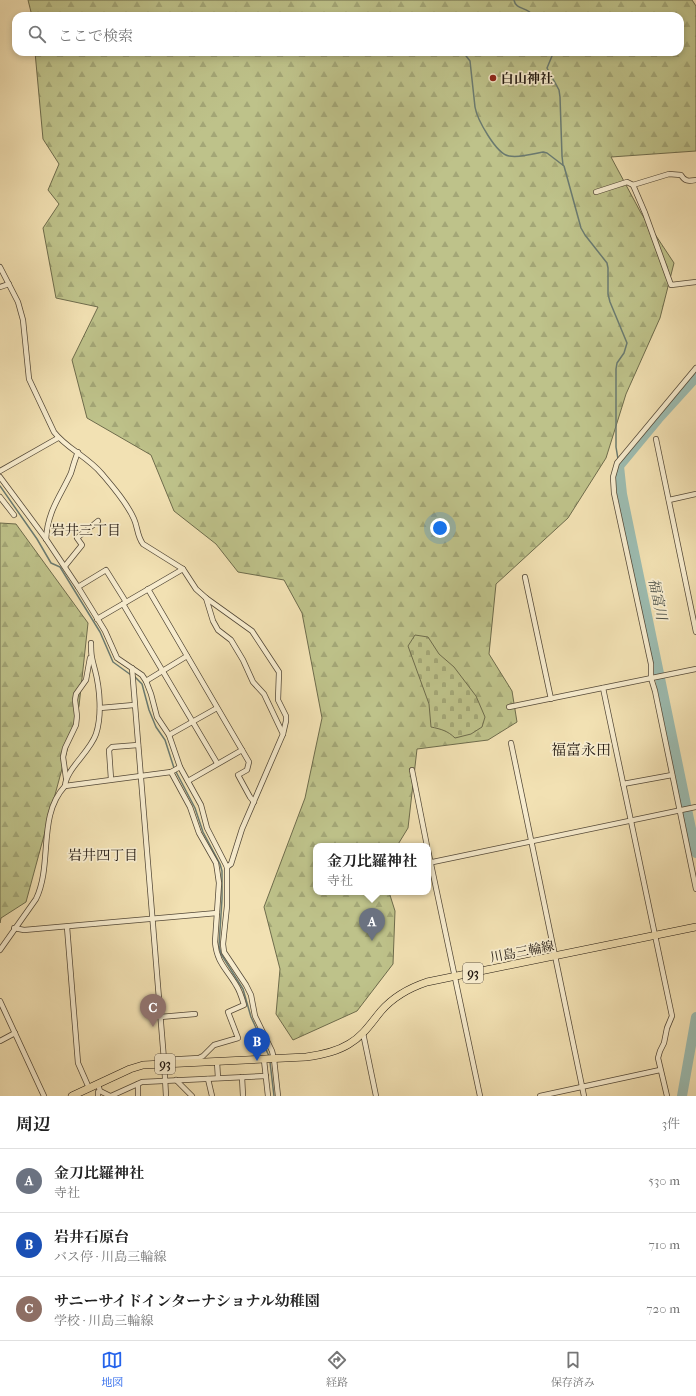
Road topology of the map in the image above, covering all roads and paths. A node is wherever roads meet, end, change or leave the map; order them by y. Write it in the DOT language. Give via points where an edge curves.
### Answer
graph roads {
  1 [pos="696,180"];
  2 [pos="633,185"];
  3 [pos="596,192"];
  4 [pos="0,267"];
  5 [pos="696,282"];
  6 [pos="9,284"];
  7 [pos="0,287"];
  8 [pos="696,368"];
  9 [pos="58,438"];
  10 [pos="656,439"];
  11 [pos="78,452"];
  12 [pos="0,471"];
  13 [pos="0,477"];
  14 [pos="696,494"];
  15 [pos="0,497"];
  16 [pos="669,500"];
  17 [pos="14,516"];
  18 [pos="98,521"];
  19 [pos="46,539"];
  20 [pos="65,566"];
  21 [pos="183,569"];
  22 [pos="525,577"];
  23 [pos="78,587"];
  24 [pos="148,590"];
  25 [pos="206,598"];
  26 [pos="124,603"];
  27 [pos="98,619"];
  28 [pos="696,632"];
  29 [pos="91,643"];
  30 [pos="90,656"];
  31 [pos="187,656"];
  32 [pos="696,669"];
  33 [pos="132,670"];
  34 [pos="162,671"];
  35 [pos="652,678"];
  36 [pos="146,681"];
  37 [pos="603,688"];
  38 [pos="551,699"];
  39 [pos="134,705"];
  40 [pos="509,707"];
  41 [pos="100,708"];
  42 [pos="217,708"];
  43 [pos="192,722"];
  44 [pos="283,734"];
  45 [pos="169,735"];
  46 [pos="511,743"];
  47 [pos="138,745"];
  48 [pos="242,750"];
  49 [pos="217,763"];
  50 [pos="179,768"];
  51 [pos="412,770"];
  52 [pos="172,771"];
  53 [pos="672,774"];
  54 [pos="140,776"];
  55 [pos="66,778"];
  56 [pos="112,780"];
  57 [pos="188,781"];
  58 [pos="623,784"];
  59 [pos="65,786"];
  60 [pos="254,802"];
  61 [pos="696,807"];
  62 [pos="681,810"];
  63 [pos="630,820"];
  64 [pos="531,842"];
  65 [pos="426,843"];
  66 [pos="431,863"];
  67 [pos="227,867"];
  68 [pos="431,872"];
  69 [pos="696,889"];
  70 [pos="217,913"];
  71 [pos="152,919"];
  72 [pos="67,927"];
  73 [pos="696,927"];
  74 [pos="14,928"];
  75 [pos="654,936"];
  76 [pos="0,950"];
  77 [pos="555,956"];
  78 [pos="455,976"];
  79 [pos="0,1001"];
  80 [pos="195,1014"];
  81 [pos="160,1017"];
  82 [pos="15,1033"];
  83 [pos="363,1033"];
  84 [pos="0,1041"];
  85 [pos="269,1060"];
  86 [pos="164,1062"];
  87 [pos="218,1062"];
  88 [pos="660,1070"];
  89 [pos="266,1076"];
  90 [pos="242,1077"];
  91 [pos="218,1078"];
  92 [pos="208,1079"];
  93 [pos="176,1080"];
  94 [pos="165,1081"];
  95 [pos="138,1084"];
  96 [pos="99,1087"];
  97 [pos="582,1087"];
  98 [pos="89,1088"];
  99 [pos="44,1096"];
  100 [pos="72,1096"];
  101 [pos="98,1096"];
  102 [pos="110,1096"];
  103 [pos="138,1096"];
  104 [pos="166,1096"];
  105 [pos="192,1096"];
  106 [pos="212,1096"];
  107 [pos="243,1096"];
  108 [pos="268,1096"];
  109 [pos="278,1096"];
  110 [pos="376,1096"];
  111 [pos="480,1096"];
  112 [pos="540,1096"];
  113 [pos="584,1096"];
  114 [pos="666,1096"];
  1 -- 2 [label="street" via="686,181 681,175 669,174"];
  2 -- 3 [label="street" via="627,182"];
  2 -- 5 [label="street" via="671,285"];
  4 -- 6 [label="street"];
  6 -- 7 [label="street"];
  6 -- 9 [label="street" via="24,320 29,379"];
  8 -- 35 [label="street" via="620,459 613,477 614,493"];
  9 -- 11 [label="street"];
  9 -- 12 [label="street"];
  10 -- 16 [label="street"];
  11 -- 19 [label="street" via="51,511"];
  11 -- 21 [label="street" via="102,473 130,510 143,544"];
  13 -- 19 [label="street"];
  14 -- 16 [label="street"];
  15 -- 17 [label="street"];
  16 -- 28 [label="street"];
  18 -- 20 [label="street" via="77,538 82,545"];
  19 -- 20 [label="street"];
  20 -- 23 [label="street"];
  21 -- 24 [label="street"];
  21 -- 25 [label="street" via="196,589"];
  22 -- 38 [label="street"];
  23 -- 26 [label="street" via="106,570"];
  23 -- 27 [label="street"];
  24 -- 26 [label="street"];
  24 -- 31 [label="street"];
  25 -- 44 [label="street" via="218,630 230,640 243,660 253,682 264,694"];
  25 -- 44 [label="street" via="252,630 274,663 279,672 278,700 286,716"];
  26 -- 27 [label="street"];
  26 -- 34 [label="street"];
  27 -- 33 [label="street" via="117,658"];
  29 -- 30 [label="street"];
  30 -- 41 [label="street" via="95,671"];
  30 -- 55 [label="street" via="86,680 76,694 76,725 63,757"];
  31 -- 34 [label="street"];
  31 -- 42 [label="street"];
  32 -- 35 [label="street"];
  33 -- 36 [label="street" via="142,674"];
  33 -- 39 [label="street"];
  34 -- 36 [label="street"];
  34 -- 43 [label="street"];
  35 -- 37 [label="street"];
  35 -- 53 [label="street"];
  36 -- 45 [label="street" via="157,717"];
  37 -- 38 [label="street"];
  37 -- 58 [label="street"];
  38 -- 40 [label="street"];
  39 -- 41 [label="street"];
  39 -- 47 [label="street"];
  41 -- 55 [label="street" via="96,734 89,748"];
  42 -- 43 [label="street"];
  42 -- 48 [label="street"];
  43 -- 45 [label="street"];
  43 -- 49 [label="street"];
  44 -- 60 [label="street"];
  45 -- 50 [label="street"];
  46 -- 64 [label="street"];
  47 -- 54 [label="street"];
  47 -- 56 [label="street" via="112,747"];
  48 -- 49 [label="street"];
  48 -- 60 [label="street" via="249,762 247,770 238,775"];
  49 -- 57 [label="street"];
  50 -- 52 [label="street"];
  50 -- 57 [label="street"];
  51 -- 65 [label="street"];
  52 -- 54 [label="street"];
  52 -- 70 [label="street" via="190,807 199,833 216,863"];
  53 -- 58 [label="street"];
  53 -- 62 [label="street"];
  54 -- 56 [label="street"];
  54 -- 71 [label="street"];
  55 -- 59 [label="street"];
  56 -- 59 [label="street"];
  57 -- 67 [label="street" via="201,806 207,828"];
  58 -- 63 [label="street"];
  59 -- 74 [label="street" via="51,811 40,890"];
  60 -- 67 [label="street" via="231,864"];
  61 -- 62 [label="street"];
  62 -- 63 [label="street"];
  62 -- 69 [label="street"];
  63 -- 64 [label="street"];
  63 -- 75 [label="street"];
  64 -- 66 [label="street"];
  64 -- 77 [label="street"];
  67 -- 85 [label="street" via="224,952 251,995 255,1016 272,1051"];
  68 -- 78 [label="street"];
  70 -- 71 [label="street"];
  70 -- 86 [label="street" via="215,942 218,958 240,993 244,1005 228,1012 238,1038 214,1045 199,1058"];
  71 -- 72 [label="street"];
  71 -- 81 [label="street"];
  72 -- 74 [label="street" via="24,930"];
  72 -- 98 [label="street" via="78,1063"];
  73 -- 75 [label="main road, 川島三輪線 / 93"];
  74 -- 76 [label="street"];
  75 -- 77 [label="main road, 川島三輪線 / 93"];
  75 -- 88 [label="street" via="672,1016 658,1058"];
  77 -- 78 [label="main road, 川島三輪線 / 93"];
  77 -- 97 [label="street"];
  78 -- 83 [label="main road, 川島三輪線 / 93" via="413,987 400,994 382,1010"];
  78 -- 111 [label="street"];
  79 -- 82 [label="street"];
  80 -- 81 [label="street"];
  81 -- 86 [label="street"];
  82 -- 84 [label="street"];
  82 -- 99 [label="street"];
  83 -- 85 [label="main road, 川島三輪線 / 93" via="349,1044 323,1055"];
  83 -- 110 [label="street"];
  85 -- 87 [label="main road, 川島三輪線 / 93"];
  85 -- 89 [label="street"];
  85 -- 109 [label="street"];
  86 -- 87 [label="main road, 川島三輪線 / 93"];
  86 -- 94 [label="street"];
  86 -- 96 [label="main road, 川島三輪線 / 93" via="130,1069"];
  87 -- 91 [label="street"];
  88 -- 97 [label="street"];
  88 -- 114 [label="street"];
  89 -- 90 [label="street"];
  89 -- 108 [label="street"];
  90 -- 91 [label="street"];
  90 -- 107 [label="street"];
  91 -- 92 [label="street"];
  92 -- 93 [label="street"];
  92 -- 106 [label="street"];
  93 -- 94 [label="street"];
  93 -- 105 [label="street"];
  94 -- 95 [label="street"];
  94 -- 104 [label="street"];
  95 -- 102 [label="street"];
  95 -- 103 [label="street"];
  96 -- 98 [label="main road, 川島三輪線 / 93"];
  96 -- 101 [label="street"];
  96 -- 102 [label="street"];
  97 -- 112 [label="street"];
  97 -- 113 [label="street"];
  98 -- 100 [label="main road, 川島三輪線 / 93"];
}
